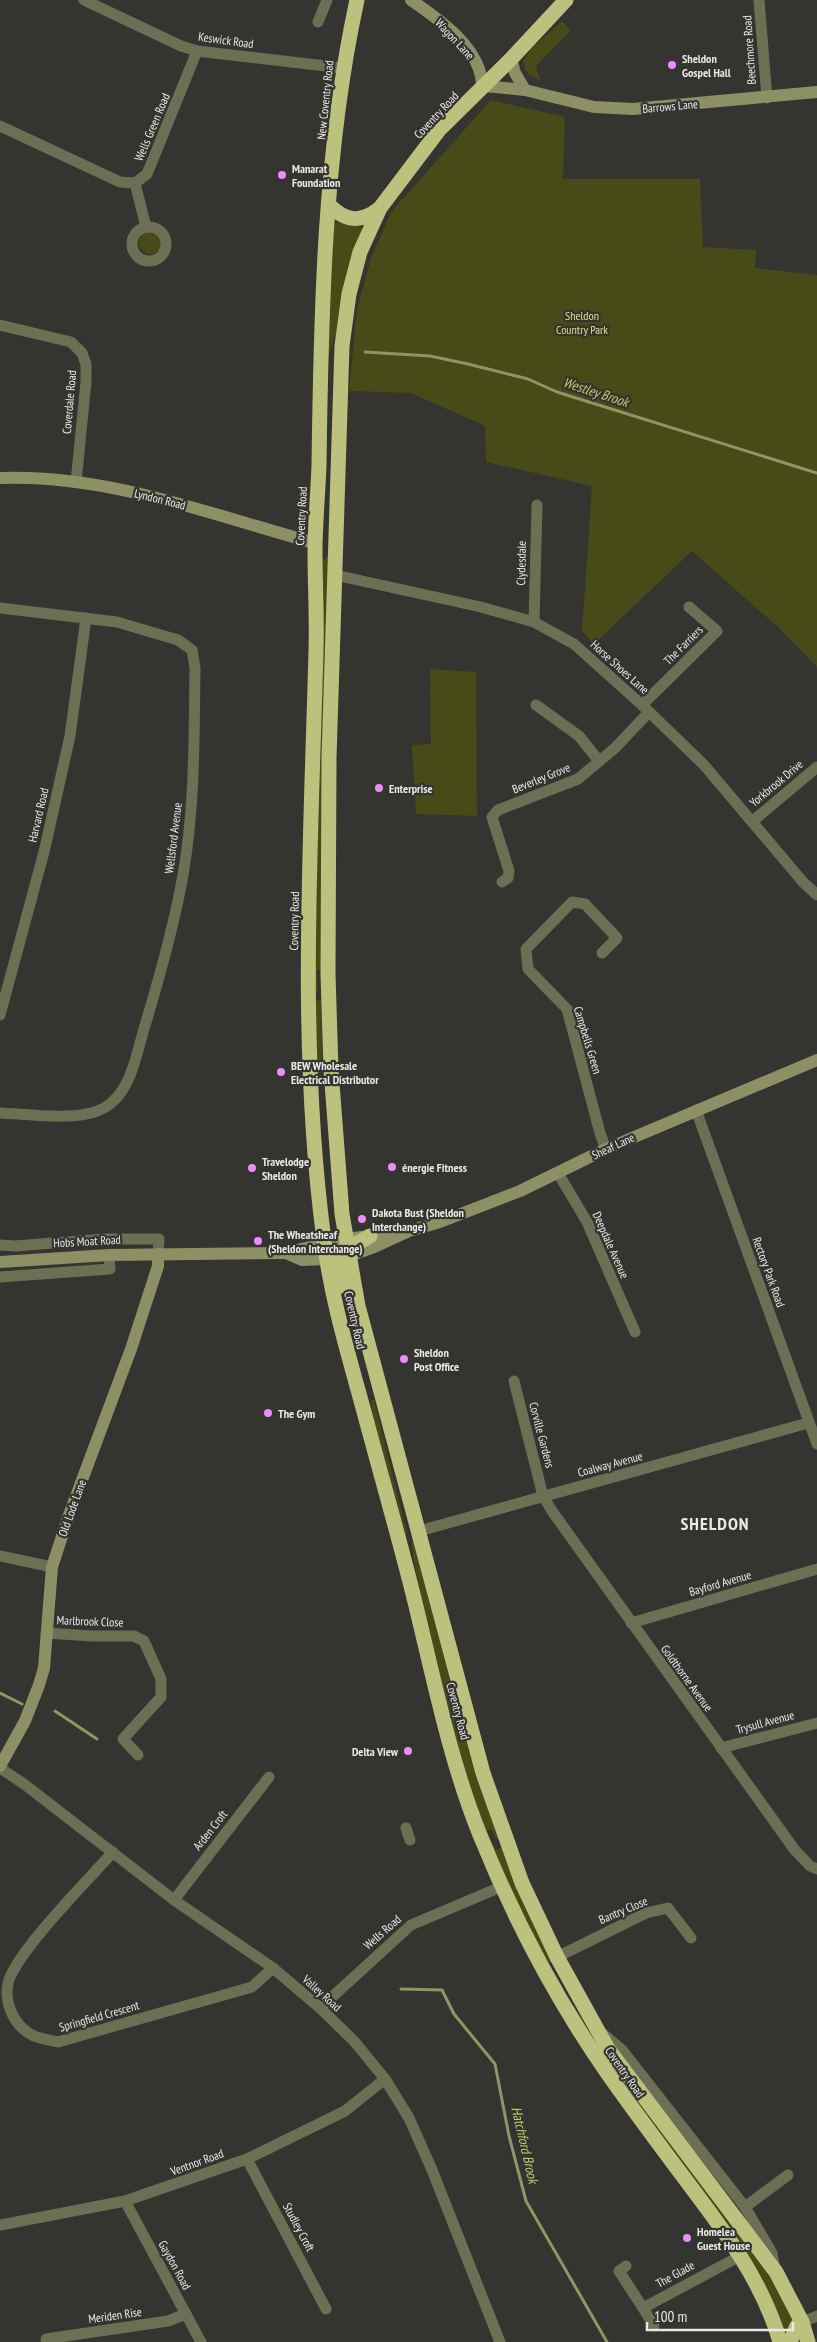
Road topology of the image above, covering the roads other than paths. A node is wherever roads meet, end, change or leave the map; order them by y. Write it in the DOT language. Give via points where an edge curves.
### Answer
graph roads {
  1 [pos="84,0"];
  2 [pos="327,0"];
  3 [pos="357,0"];
  4 [pos="411,0"];
  5 [pos="566,0"];
  6 [pos="759,0"];
  7 [pos="318,22"];
  8 [pos="198,51"];
  9 [pos="511,59"];
  10 [pos="343,68"];
  11 [pos="483,87"];
  12 [pos="525,90"];
  13 [pos="817,92"];
  14 [pos="767,98"];
  15 [pos="0,126"];
  16 [pos="136,183"];
  17 [pos="329,205"];
  18 [pos="380,208"];
  19 [pos="146,227"];
  20 [pos="0,325"];
  21 [pos="342,346"];
  22 [pos="0,478"];
  23 [pos="76,482"];
  24 [pos="537,505"];
  25 [pos="315,543"];
  26 [pos="335,575"];
  27 [pos="689,606"];
  28 [pos="0,608"];
  29 [pos="86,618"];
  30 [pos="534,622"];
  31 [pos="536,705"];
  32 [pos="645,708"];
  33 [pos="599,761"];
  34 [pos="817,767"];
  35 [pos="753,821"];
  36 [pos="502,882"];
  37 [pos="817,895"];
  38 [pos="602,953"];
  39 [pos="0,1015"];
  40 [pos="817,1060"];
  41 [pos="696,1110"];
  42 [pos="0,1113"];
  43 [pos="606,1149"];
  44 [pos="558,1173"];
  45 [pos="372,1242"];
  46 [pos="0,1245"];
  47 [pos="15,1246"];
  48 [pos="335,1250"];
  49 [pos="286,1253"];
  50 [pos="158,1254"];
  51 [pos="109,1255"];
  52 [pos="17,1260"];
  53 [pos="0,1262"];
  54 [pos="0,1277"];
  55 [pos="635,1332"];
  56 [pos="514,1381"];
  57 [pos="808,1423"];
  58 [pos="817,1444"];
  59 [pos="544,1496"];
  60 [pos="409,1537"];
  61 [pos="0,1556"];
  62 [pos="52,1566"];
  63 [pos="817,1569"];
  64 [pos="631,1623"];
  65 [pos="46,1633"];
  66 [pos="817,1723"];
  67 [pos="721,1748"];
  68 [pos="138,1755"];
  69 [pos="0,1765"];
  70 [pos="268,1777"];
  71 [pos="406,1828"];
  72 [pos="410,1840"];
  73 [pos="113,1852"];
  74 [pos="817,1869"];
  75 [pos="503,1886"];
  76 [pos="174,1900"];
  77 [pos="691,1938"];
  78 [pos="556,1957"];
  79 [pos="273,1968"];
  80 [pos="320,2008"];
  81 [pos="593,2025"];
  82 [pos="385,2079"];
  83 [pos="247,2159"];
  84 [pos="788,2175"];
  85 [pos="125,2201"];
  86 [pos="745,2208"];
  87 [pos="0,2226"];
  88 [pos="740,2256"];
  89 [pos="626,2266"];
  90 [pos="776,2272"];
  91 [pos="643,2308"];
  92 [pos="326,2309"];
  93 [pos="186,2314"];
  94 [pos="817,2316"];
  95 [pos="802,2322"];
  96 [pos="654,2326"];
  97 [pos="46,2339"];
  98 [pos="201,2342"];
  99 [pos="500,2342"];
  100 [pos="780,2342"];
  101 [pos="790,2342"];
  102 [pos="808,2342"];
  1 -- 8 [label="street, Keswick Road"];
  2 -- 7 [label="street"];
  3 -- 10 [label="highway, New Coventry Road"];
  4 -- 11 [label="street, Wagon Lane" via="450,31 475,58"];
  5 -- 9 [label="highway, Coventry Road"];
  6 -- 14 [label="street, Beechmore Road"];
  8 -- 10 [label="street, Keswick Road"];
  8 -- 16 [label="street, Wells Green Road" via="147,174"];
  9 -- 11 [label="highway, Coventry Road"];
  9 -- 12 [label="street"];
  10 -- 17 [label="highway, New Coventry Road"];
  11 -- 12 [label="street, Barrows Lane"];
  11 -- 18 [label="highway, Coventry Road" via="439,130"];
  12 -- 14 [label="street, Barrows Lane" via="594,107 633,109"];
  13 -- 14 [label="street, Barrows Lane"];
  15 -- 16 [label="street" via="120,182"];
  16 -- 19 [label="street"];
  17 -- 18 [label="highway" via="355,220 363,219"];
  17 -- 25 [label="highway, Coventry Road" via="320,352"];
  18 -- 21 [label="highway, Coventry Road" via="360,252 349,294"];
  20 -- 23 [label="street, Coverdale Road" via="71,342 82,353 86,382"];
  21 -- 25 [label="highway" via="332,380 326,535"];
  21 -- 26 [label="highway, Coventry Road"];
  22 -- 23 [label="street, Lyndon Road"];
  23 -- 25 [label="street, Lyndon Road" via="165,500"];
  24 -- 30 [label="street, Clydesdale"];
  25 -- 48 [label="highway, Coventry Road" via="309,996 312,1095"];
  26 -- 30 [label="street, Horse Shoes Lane"];
  26 -- 48 [label="highway, Coventry Road" via="329,768 331,1070 326,1102"];
  27 -- 32 [label="street, The Farriers" via="716,631"];
  28 -- 29 [label="street, Wellsford Avenue"];
  29 -- 39 [label="street, Harvard Road" via="70,736 44,852"];
  29 -- 42 [label="street, Wellsford Avenue" via="117,622 178,640 192,650 195,668 194,755 183,875 158,983 126,1084 116,1099 104,1108 84,1115"];
  30 -- 32 [label="street, Horse Shoes Lane" via="574,644"];
  31 -- 33 [label="street" via="579,736"];
  32 -- 33 [label="street, Beverley Grove" via="615,748"];
  32 -- 35 [label="street, Horse Shoes Lane" via="704,765"];
  33 -- 36 [label="street, Beverley Grove" via="578,779 498,810 492,817 509,871 508,878"];
  34 -- 35 [label="street, Yorkbrook Drive"];
  35 -- 37 [label="street, Horse Shoes Lane"];
  38 -- 43 [label="street, Campbells Green" via="617,938 585,904 572,902 526,949 526,959 528,969 567,1009"];
  40 -- 41 [label="street, Sheaf Lane"];
  41 -- 43 [label="street, Sheaf Lane"];
  41 -- 57 [label="street, Rectory Park Road"];
  43 -- 44 [label="street, Sheaf Lane"];
  44 -- 45 [label="street, Sheaf Lane" via="494,1202"];
  44 -- 55 [label="street, Deepdale Avenue" via="587,1222"];
  45 -- 48 [label="highway"];
  46 -- 47 [label="street, Hobs Moat Road"];
  47 -- 50 [label="street, Hobs Moat Road" via="104,1239 159,1239"];
  47 -- 52 [label="street"];
  48 -- 49 [label="street, Hobs Moat Road" via="300,1249"];
  48 -- 49 [label="street, Hobs Moat Road" via="302,1260"];
  48 -- 60 [label="highway, Coventry Road" via="369,1349 370,1382"];
  48 -- 60 [label="highway, Coventry Road" via="345,1345"];
  49 -- 50 [label="street, Hobs Moat Road"];
  50 -- 51 [label="street, Hobs Moat Road"];
  50 -- 62 [label="street, Old Lode Lane" via="158,1266 131,1349"];
  51 -- 52 [label="street, Hobs Moat Road"];
  51 -- 54 [label="street, Hobs Moat Road" via="110,1269"];
  52 -- 53 [label="street, Hobs Moat Road"];
  56 -- 59 [label="street, Corville Gardens"];
  57 -- 58 [label="street, Rectory Park Road"];
  57 -- 59 [label="street, Coalway Avenue"];
  59 -- 60 [label="street, Coalway Avenue"];
  59 -- 64 [label="street, Goldthorne Avenue"];
  60 -- 75 [label="highway, Coventry Road" via="412,1589 441,1706 468,1800"];
  60 -- 78 [label="highway, Coventry Road" via="483,1773 520,1878"];
  61 -- 62 [label="street"];
  62 -- 65 [label="street, Old Lode Lane"];
  63 -- 64 [label="street, Bayford Avenue"];
  64 -- 67 [label="street, Goldthorne Avenue"];
  65 -- 68 [label="street, Marlbrook Close" via="134,1636 144,1641 161,1679 161,1697 123,1739"];
  65 -- 69 [label="street, Old Lode Lane" via="44,1668 39,1685 25,1721"];
  66 -- 67 [label="street, Trysull Avenue"];
  67 -- 74 [label="street, Goldthorne Avenue" via="794,1849"];
  69 -- 73 [label="street, Valley Road"];
  70 -- 76 [label="street, Arden Croft"];
  71 -- 72 [label="street"];
  73 -- 76 [label="street, Valley Road"];
  73 -- 79 [label="street, Springfield Crescent" via="42,1932 12,1974 8,1984 11,2012 18,2025 32,2036 58,2042 252,1987"];
  75 -- 80 [label="street, Wells Road" via="411,1925"];
  75 -- 88 [label="highway, Coventry Road" via="572,2020"];
  76 -- 79 [label="street, Valley Road"];
  77 -- 78 [label="street, Bantry Close" via="668,1908 646,1913"];
  78 -- 81 [label="highway, Coventry Road"];
  79 -- 80 [label="street, Valley Road"];
  80 -- 82 [label="street, Valley Road" via="354,2041"];
  81 -- 86 [label="street, Coventry Road" via="622,2050"];
  81 -- 90 [label="highway, Coventry Road"];
  82 -- 83 [label="street, Ventnor Road" via="345,2111"];
  82 -- 99 [label="street, Valley Road" via="409,2118 432,2170"];
  83 -- 85 [label="street, Ventnor Road"];
  83 -- 92 [label="street, Studley Croft"];
  84 -- 86 [label="street"];
  85 -- 87 [label="street, Ventnor Road"];
  85 -- 93 [label="street, Gaydon Road"];
  86 -- 90 [label="street, Coventry Road" via="772,2253"];
  88 -- 91 [label="street, The Glade"];
  88 -- 100 [label="highway, Coventry Road" via="766,2303"];
  89 -- 91 [label="street" via="619,2271"];
  90 -- 95 [label="highway, Coventry Road"];
  91 -- 96 [label="street"];
  93 -- 97 [label="street, Meriden Rise" via="168,2321"];
  93 -- 98 [label="street, Gaydon Road"];
  94 -- 95 [label="street"];
  95 -- 101 [label="highway"];
  95 -- 102 [label="highway, Coventry Road"];
}
